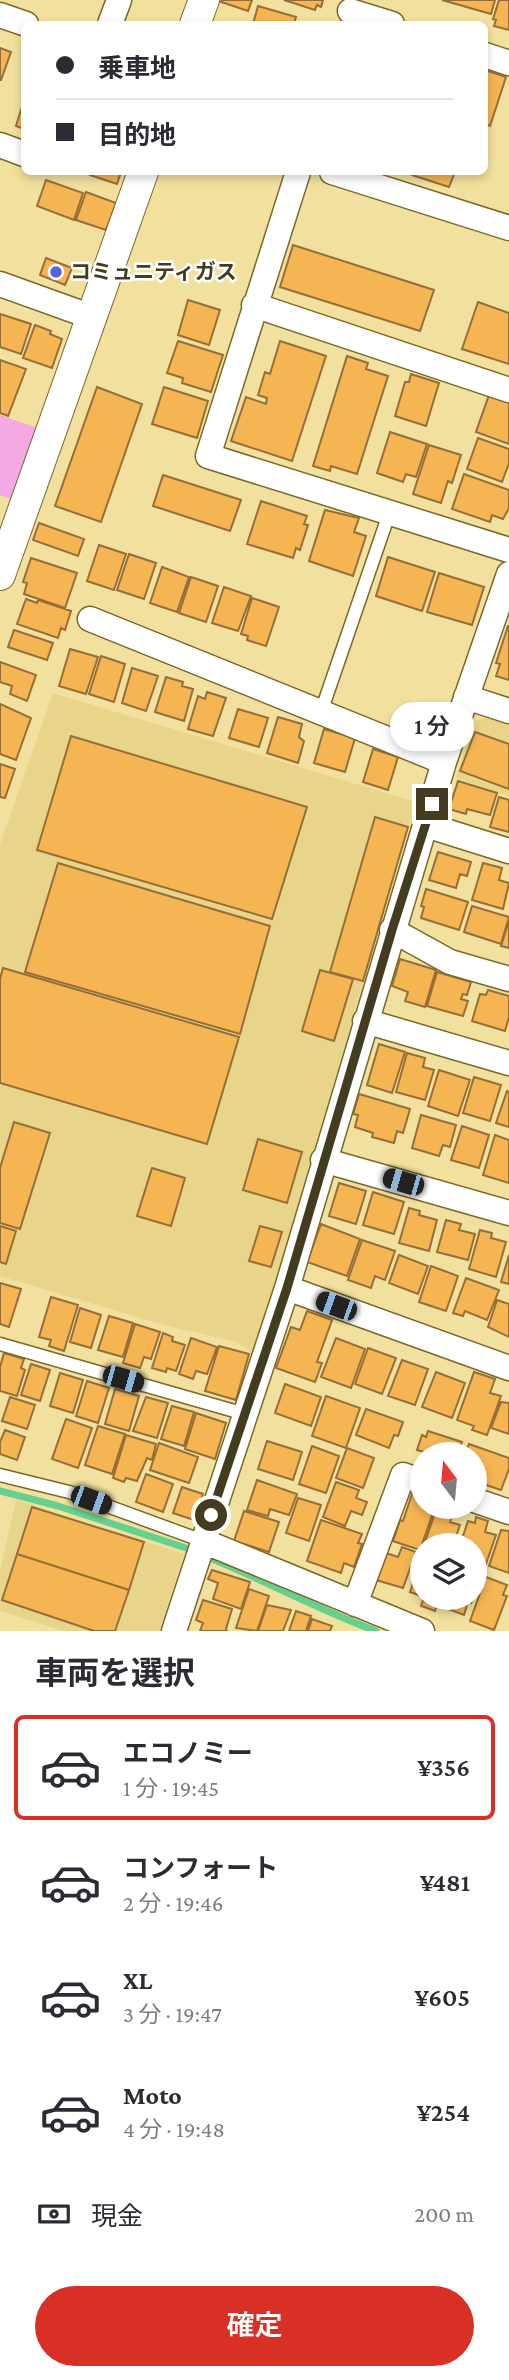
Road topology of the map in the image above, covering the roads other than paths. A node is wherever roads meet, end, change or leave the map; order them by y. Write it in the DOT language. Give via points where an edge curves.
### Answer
graph roads {
  1 [pos="119,0"];
  2 [pos="204,0"];
  3 [pos="350,12"];
  4 [pos="0,15"];
  5 [pos="111,21"];
  6 [pos="196,21"];
  7 [pos="382,21"];
  8 [pos="21,22"];
  9 [pos="488,56"];
  10 [pos="509,63"];
  11 [pos="0,145"];
  12 [pos="21,153"];
  13 [pos="142,175"];
  14 [pos="297,175"];
  15 [pos="341,175"];
  16 [pos="509,228"];
  17 [pos="0,284"];
  18 [pos="254,305"];
  19 [pos="92,317"];
  20 [pos="509,390"];
  21 [pos="390,511"];
  22 [pos="509,550"];
  23 [pos="509,573"];
  24 [pos="0,575"];
  25 [pos="90,619"];
  26 [pos="466,697"];
  27 [pos="509,710"];
  28 [pos="321,712"];
  29 [pos="443,762"];
  30 [pos="426,825"];
  31 [pos="509,851"];
  32 [pos="392,930"];
  33 [pos="509,979"];
  34 [pos="365,1021"];
  35 [pos="509,1063"];
  36 [pos="323,1160"];
  37 [pos="509,1213"];
  38 [pos="287,1288"];
  39 [pos="0,1344"];
  40 [pos="509,1368"];
  41 [pos="245,1414"];
  42 [pos="0,1475"];
  43 [pos="410,1478"];
  44 [pos="487,1504"];
  45 [pos="509,1512"];
  46 [pos="203,1541"];
  47 [pos="355,1604"];
  48 [pos="174,1631"];
  49 [pos="422,1631"];
  1 -- 5 [label="street"];
  2 -- 6 [label="street"];
  3 -- 7 [label="street"];
  4 -- 8 [label="street"];
  9 -- 10 [label="street"];
  11 -- 12 [label="street"];
  13 -- 19 [label="street"];
  14 -- 18 [label="street"];
  15 -- 16 [label="street"];
  17 -- 19 [label="street"];
  18 -- 20 [label="street"];
  18 -- 21 [label="street" via="208,456"];
  19 -- 24 [label="street"];
  21 -- 22 [label="street"];
  21 -- 28 [label="lane"];
  23 -- 26 [label="street"];
  25 -- 28 [label="street"];
  26 -- 27 [label="street"];
  26 -- 29 [label="street"];
  28 -- 29 [label="street"];
  29 -- 30 [label="street"];
  30 -- 31 [label="street"];
  30 -- 32 [label="street"];
  32 -- 33 [label="street" via="450,962"];
  32 -- 34 [label="street"];
  34 -- 35 [label="street"];
  34 -- 36 [label="street"];
  36 -- 37 [label="street"];
  36 -- 38 [label="street"];
  38 -- 40 [label="street"];
  38 -- 41 [label="street"];
  39 -- 41 [label="lane"];
  41 -- 46 [label="street"];
  42 -- 46 [label="lane" via="69,1492"];
  43 -- 47 [label="street" via="403,1475"];
  44 -- 45 [label="street"];
  46 -- 47 [label="street"];
  46 -- 48 [label="street"];
  47 -- 49 [label="street"];
}
